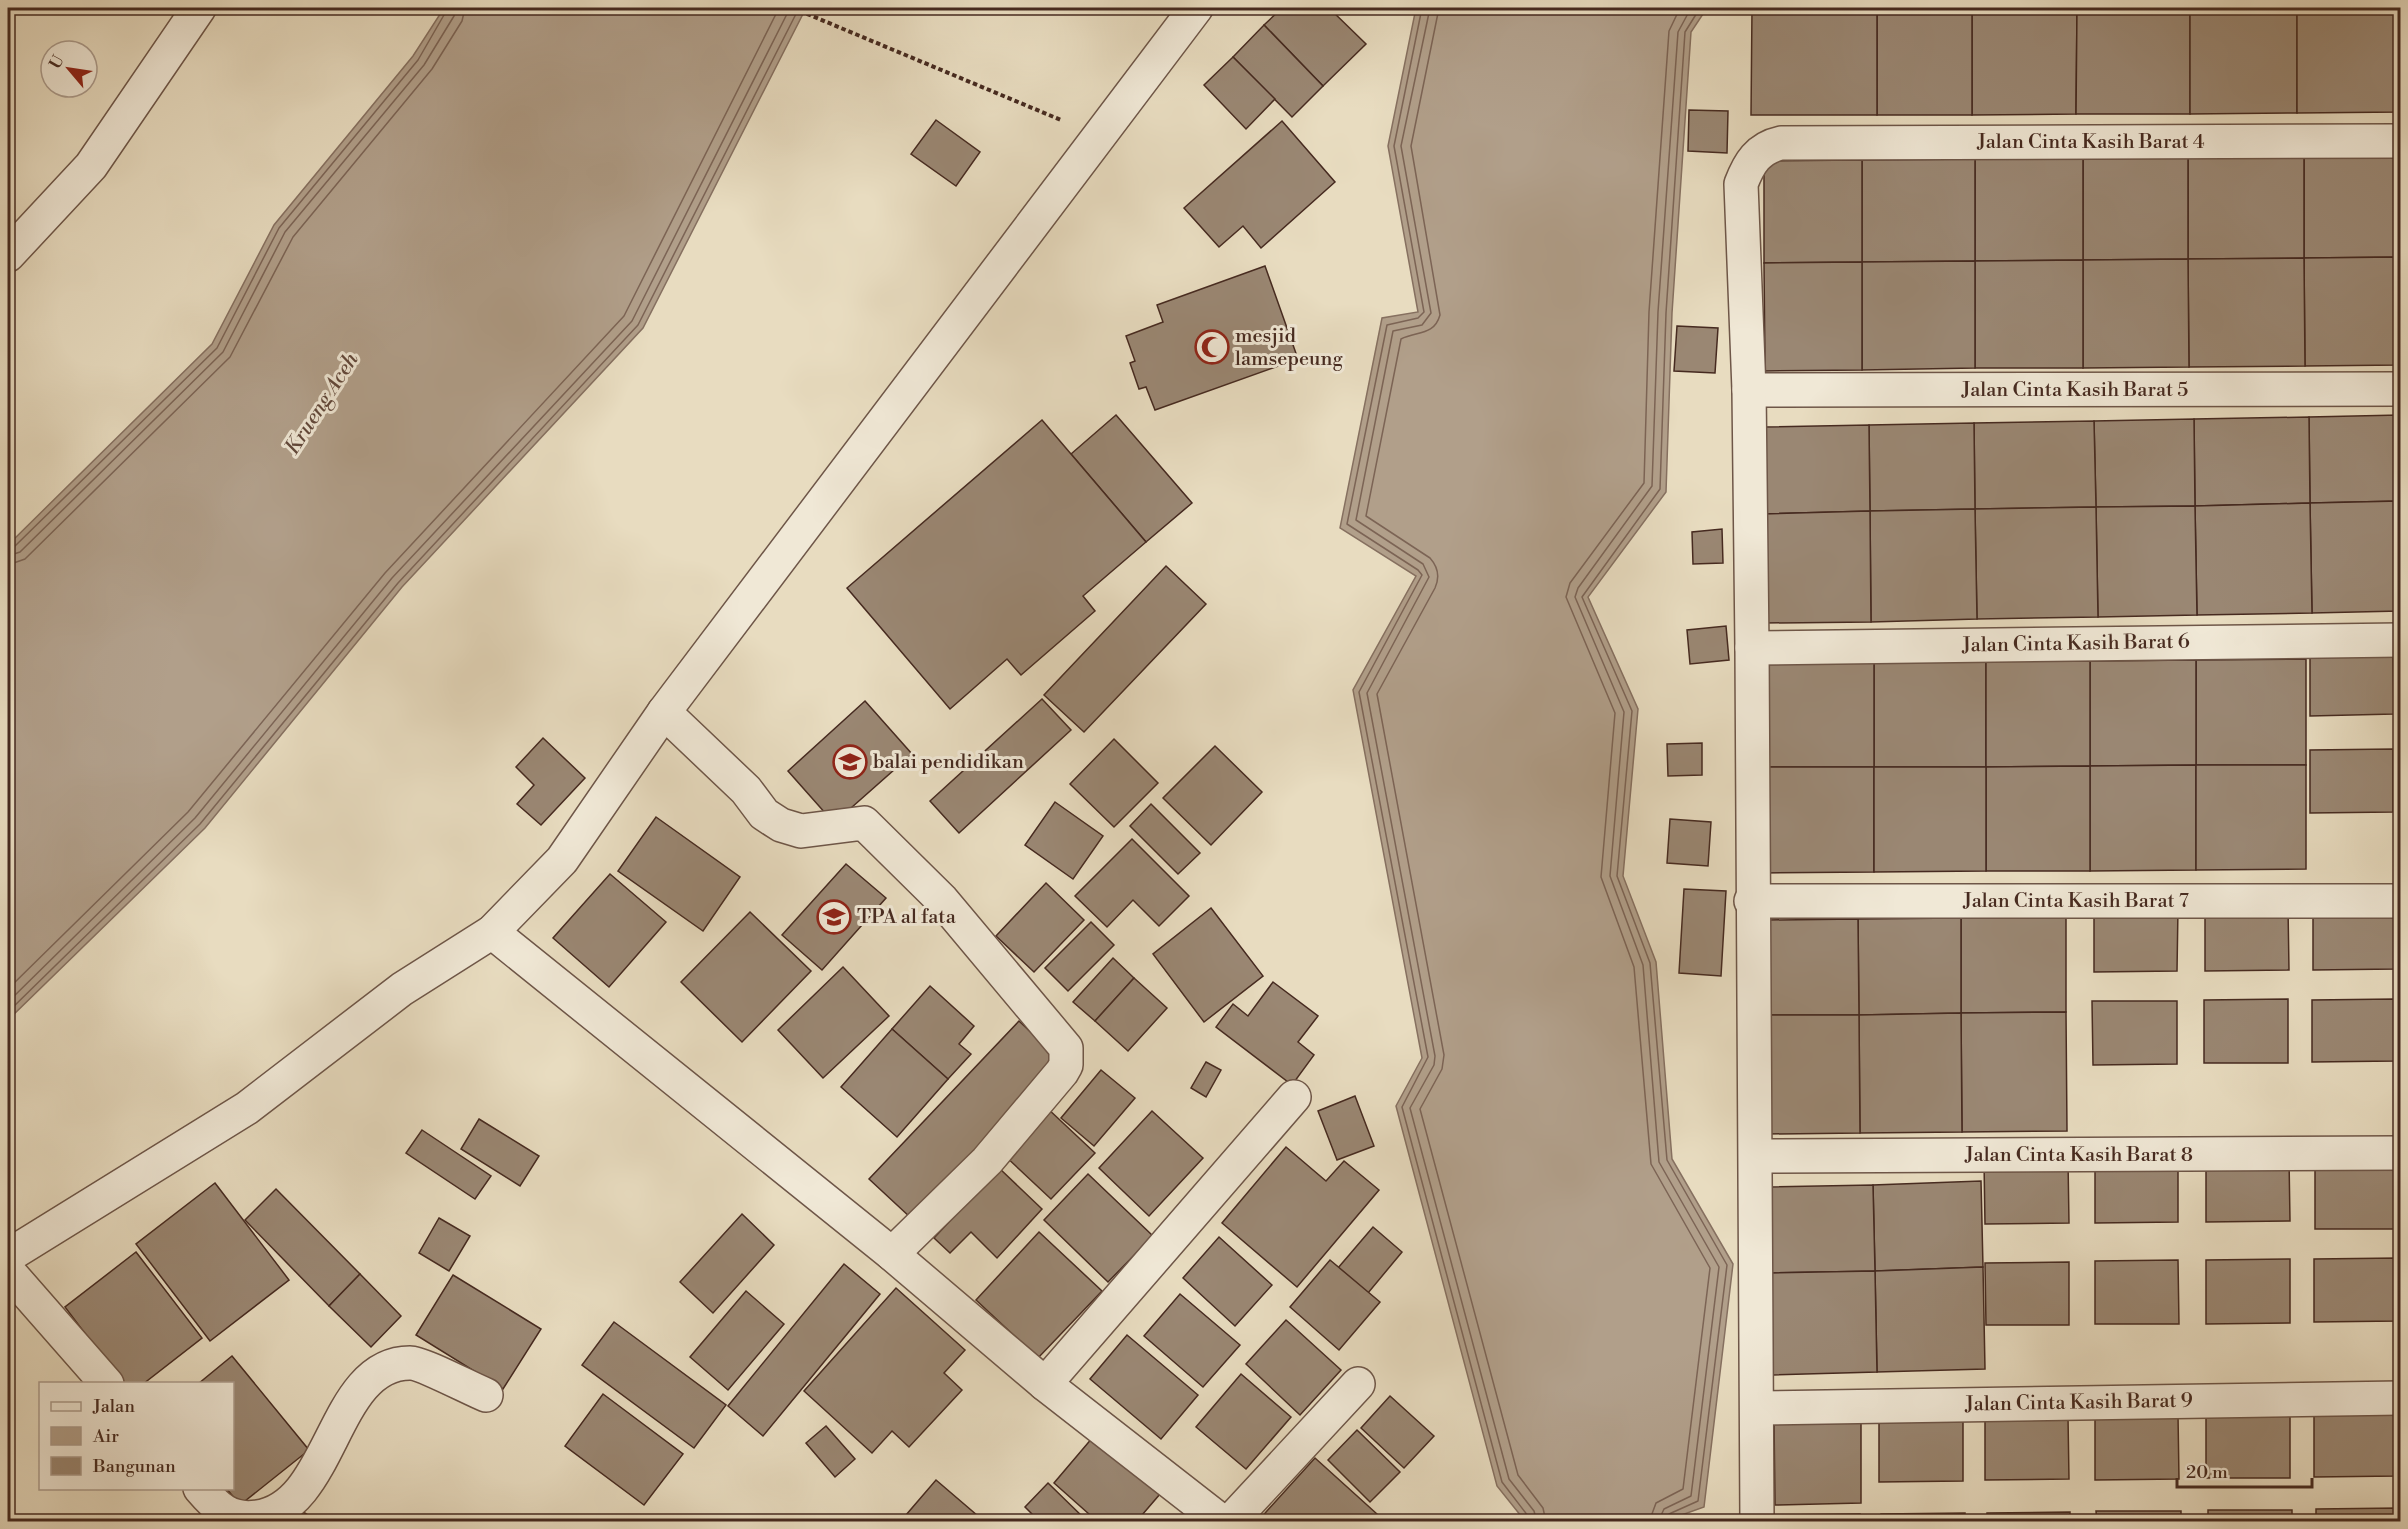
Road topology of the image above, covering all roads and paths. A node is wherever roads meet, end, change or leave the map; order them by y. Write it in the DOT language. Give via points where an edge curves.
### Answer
graph roads {
  1 [pos="199,8"];
  2 [pos="793,8"];
  3 [pos="1196,8"];
  4 [pos="1023,103"];
  5 [pos="2400,141"];
  6 [pos="8,255"];
  7 [pos="2400,389"];
  8 [pos="1749,390"];
  9 [pos="2400,640"];
  10 [pos="1752,648"];
  11 [pos="664,712"];
  12 [pos="1751,901"];
  13 [pos="2400,901"];
  14 [pos="492,932"];
  15 [pos="1294,1097"];
  16 [pos="2400,1153"];
  17 [pos="1757,1156"];
  18 [pos="892,1254"];
  19 [pos="8,1256"];
  20 [pos="8,1271"];
  21 [pos="106,1382"];
  22 [pos="1045,1384"];
  23 [pos="1358,1384"];
  24 [pos="486,1395"];
  25 [pos="2400,1398"];
  26 [pos="1757,1408"];
  27 [pos="202,1490"];
  28 [pos="1222,1521"];
  29 [pos="1230,1521"];
  30 [pos="1757,1521"];
  1 -- 6 [label="street" via="91,166"];
  2 -- 4 [label="path"];
  3 -- 11 [label="street"];
  5 -- 8 [label="street, Jalan Cinta Kasih Barat 4" via="1781,143 1759,153 1742,184"];
  7 -- 8 [label="street, Jalan Cinta Kasih Barat 5"];
  8 -- 10 [label="street"];
  9 -- 10 [label="street, Jalan Cinta Kasih Barat 6"];
  10 -- 12 [label="street"];
  11 -- 14 [label="street" via="562,860"];
  11 -- 18 [label="street" via="746,790 764,814 781,825 801,831 864,823 942,900 1066,1048 1062,1072 987,1161"];
  12 -- 13 [label="street, Jalan Cinta Kasih Barat 7"];
  12 -- 17 [label="street"];
  14 -- 18 [label="street"];
  14 -- 19 [label="street" via="402,989 247,1108"];
  15 -- 22 [label="street"];
  16 -- 17 [label="street, Jalan Cinta Kasih Barat 8"];
  17 -- 26 [label="street"];
  18 -- 22 [label="street"];
  20 -- 21 [label="street"];
  22 -- 28 [label="street"];
  23 -- 29 [label="street"];
  24 -- 27 [label="street" via="411,1362 380,1369 358,1393 296,1500 274,1515 240,1520 215,1505"];
  25 -- 26 [label="street, Jalan Cinta Kasih Barat 9"];
  26 -- 30 [label="street"];
}
